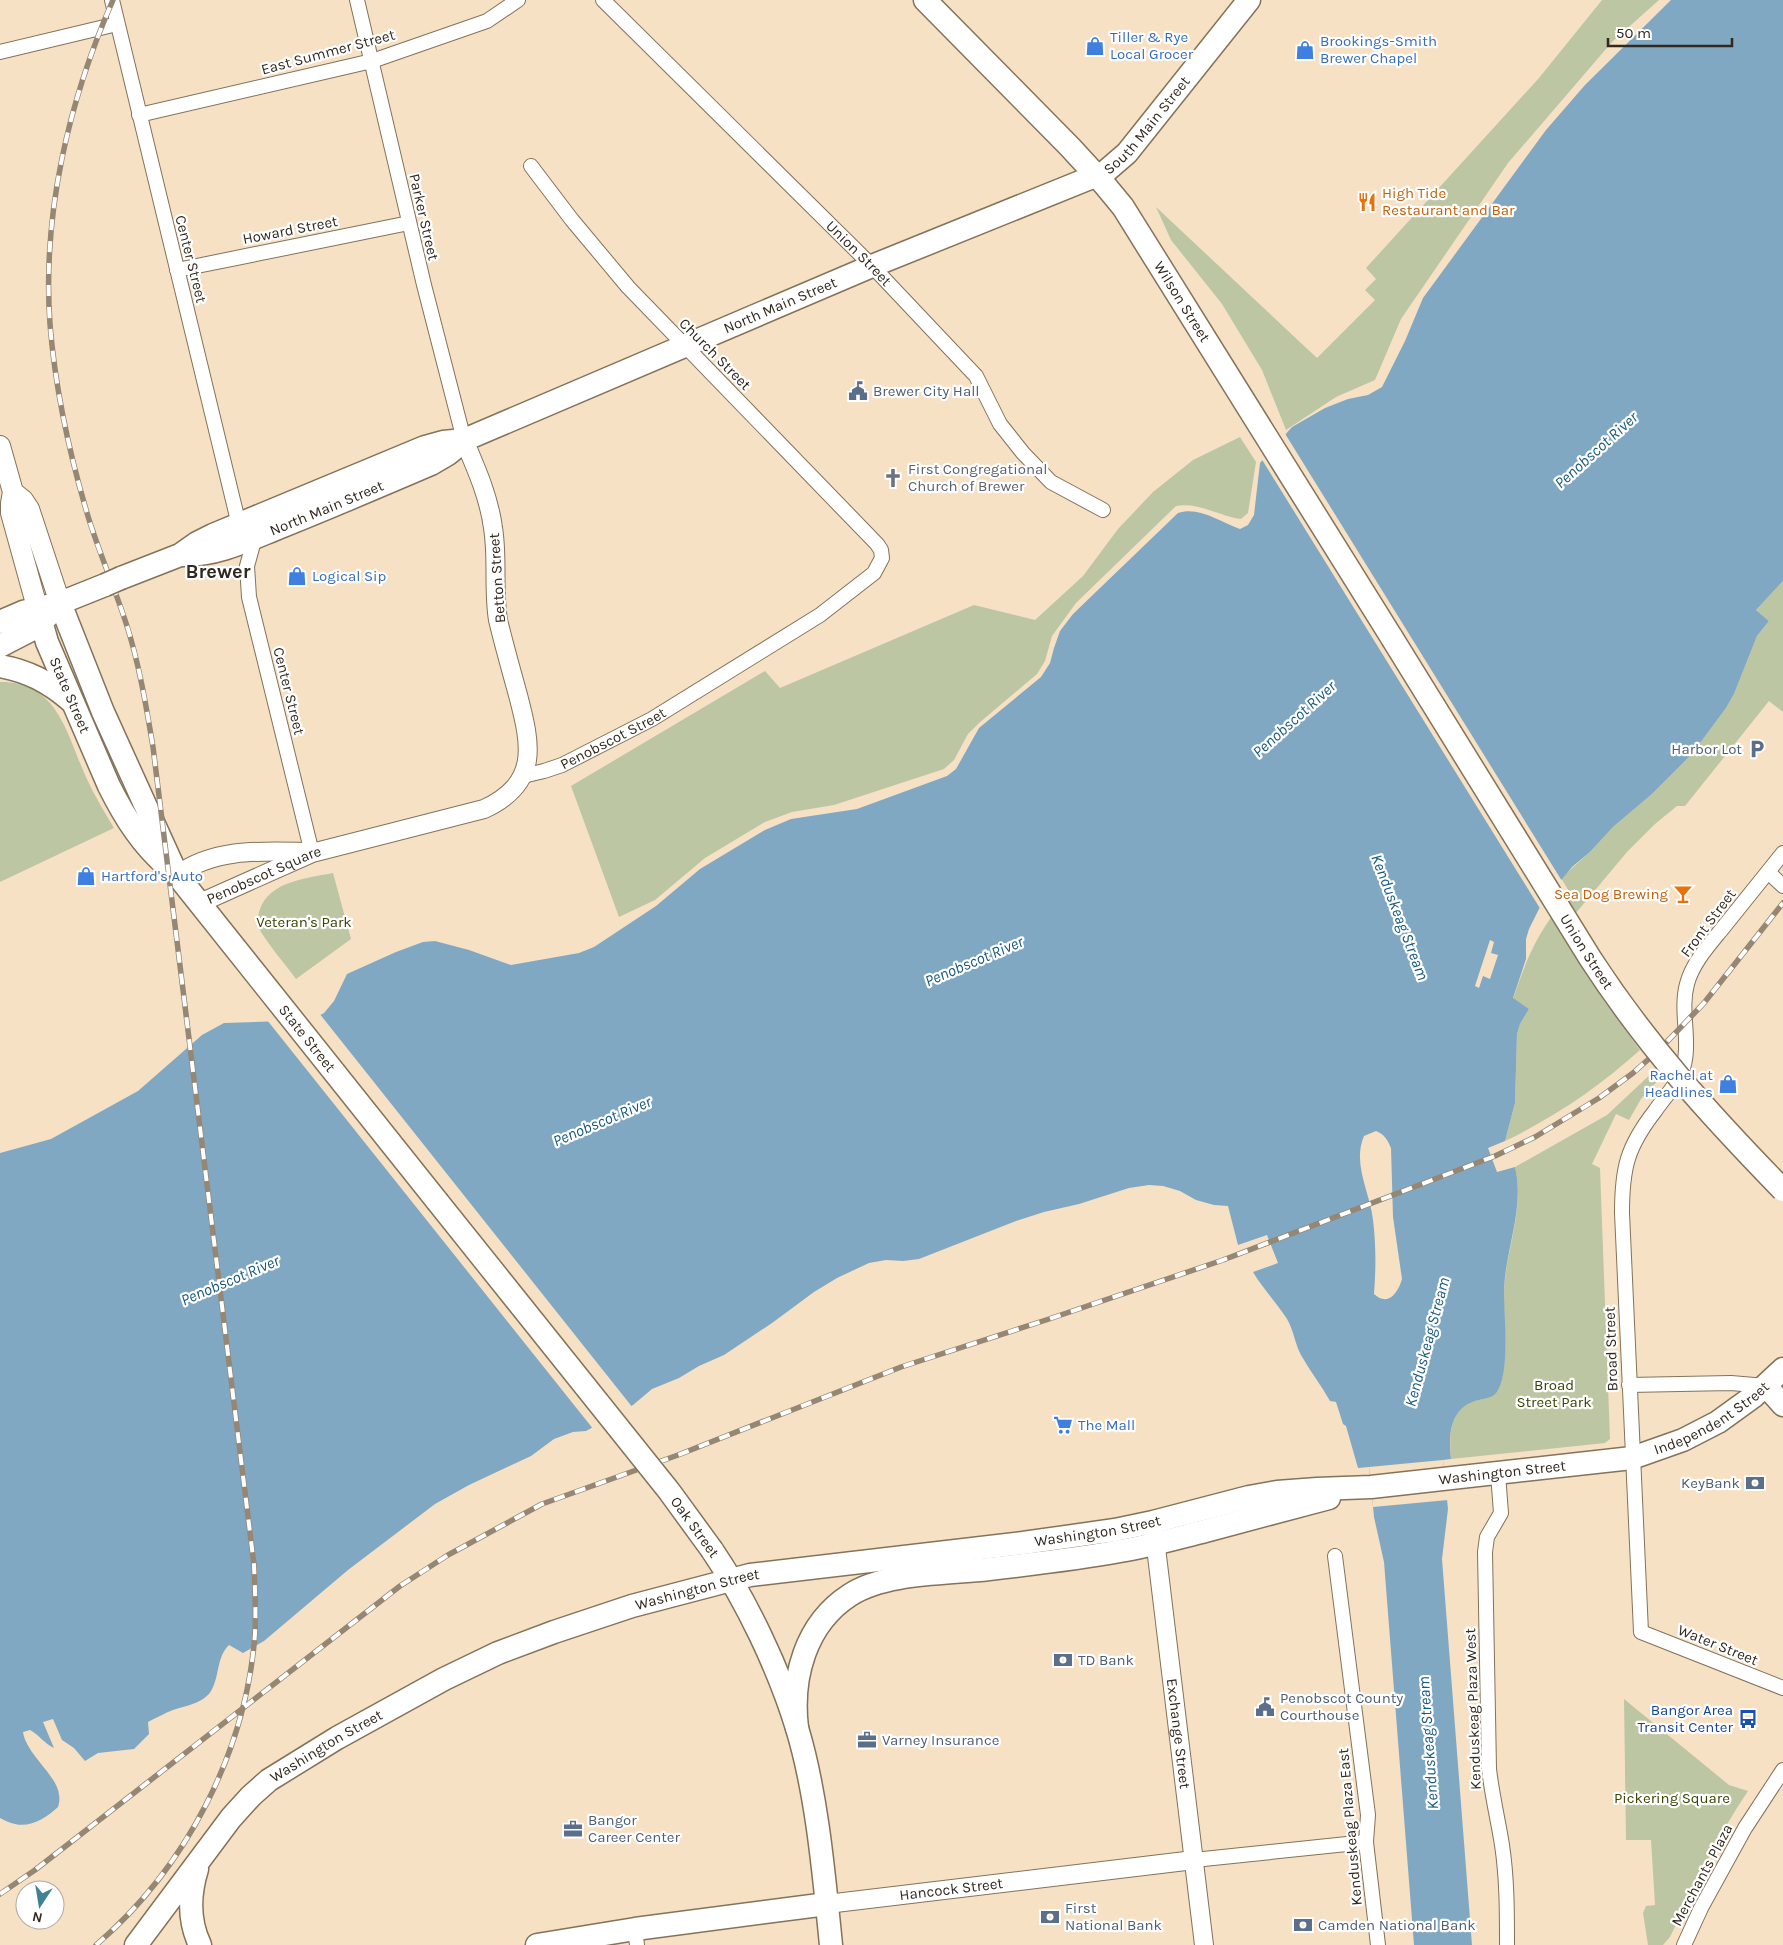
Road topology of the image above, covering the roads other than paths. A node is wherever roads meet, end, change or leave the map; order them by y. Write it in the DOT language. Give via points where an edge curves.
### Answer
graph roads {
  1 [pos="112,0"];
  2 [pos="357,0"];
  3 [pos="518,0"];
  4 [pos="603,0"];
  5 [pos="925,0"];
  6 [pos="1249,0"];
  7 [pos="117,24"];
  8 [pos="0,52"];
  9 [pos="372,61"];
  10 [pos="140,115"];
  11 [pos="531,166"];
  12 [pos="1097,176"];
  13 [pos="409,223"];
  14 [pos="872,266"];
  15 [pos="177,270"];
  16 [pos="686,345"];
  17 [pos="464,440"];
  18 [pos="0,446"];
  19 [pos="13,492"];
  20 [pos="1103,510"];
  21 [pos="247,531"];
  22 [pos="882,558"];
  23 [pos="60,602"];
  24 [pos="39,615"];
  25 [pos="0,622"];
  26 [pos="1392,638"];
  27 [pos="0,646"];
  28 [pos="0,666"];
  29 [pos="72,702"];
  30 [pos="523,776"];
  31 [pos="312,853"];
  32 [pos="1783,853"];
  33 [pos="1768,872"];
  34 [pos="177,875"];
  35 [pos="1783,886"];
  36 [pos="200,904"];
  37 [pos="1677,1081"];
  38 [pos="1783,1191"];
  39 [pos="437,1201"];
  40 [pos="1783,1369"];
  41 [pos="1629,1385"];
  42 [pos="1766,1386"];
  43 [pos="1783,1405"];
  44 [pos="1632,1458"];
  45 [pos="1498,1474"];
  46 [pos="1155,1533"];
  47 [pos="1335,1556"];
  48 [pos="730,1579"];
  49 [pos="1641,1632"];
  50 [pos="1783,1688"];
  51 [pos="797,1728"];
  52 [pos="1783,1770"];
  53 [pos="1366,1842"];
  54 [pos="202,1857"];
  55 [pos="1194,1860"];
  56 [pos="827,1904"];
  57 [pos="636,1937"];
  58 [pos="136,1945"];
  59 [pos="200,1945"];
  60 [pos="537,1945"];
  61 [pos="831,1945"];
  62 [pos="1204,1945"];
  63 [pos="1378,1945"];
  64 [pos="1507,1945"];
  65 [pos="1684,1945"];
  1 -- 7 [label="street, Center Street"];
  2 -- 9 [label="street, Parker Street"];
  3 -- 9 [label="street, East Summer Street" via="486,21"];
  4 -- 14 [label="street, Union Street"];
  5 -- 12 [label="main road, Wilson Street"];
  6 -- 12 [label="main road, South Main Street" via="1123,158"];
  7 -- 8 [label="street"];
  7 -- 10 [label="street, Center Street"];
  9 -- 10 [label="street, East Summer Street"];
  9 -- 13 [label="street, Parker Street"];
  10 -- 15 [label="street, Center Street"];
  11 -- 16 [label="street, Church Street" via="612,270"];
  12 -- 14 [label="main road, North Main Street"];
  12 -- 26 [label="main road, Wilson Street" via="1123,207"];
  13 -- 15 [label="street, Howard Street"];
  13 -- 17 [label="street, Parker Street"];
  14 -- 16 [label="main road, North Main Street"];
  14 -- 20 [label="street, Union Street" via="976,376 1000,424 1023,453 1051,482"];
  15 -- 21 [label="street, Center Street"];
  16 -- 17 [label="main road, North Main Street"];
  16 -- 22 [label="street, Church Street" via="877,544"];
  17 -- 21 [label="main road, North Main Street" via="425,447"];
  17 -- 30 [label="street, Betton Street" via="484,490 493,528 498,620 528,736 528,758"];
  18 -- 19 [label="main road, State Street"];
  19 -- 23 [label="main road, State Street" via="29,509"];
  19 -- 24 [label="main road, State Street" via="12,513"];
  21 -- 23 [label="main road, North Main Street" via="205,539 180,555"];
  21 -- 31 [label="street, Center Street" via="250,597"];
  22 -- 30 [label="street, Penobscot Street" via="874,573 820,615 687,698 562,765"];
  23 -- 24 [label="main road, North Main Street"];
  23 -- 34 [label="main road, State Street" via="103,712"];
  24 -- 25 [label="main road, North Main Street"];
  24 -- 27 [label="main road, North Main Street" via="20,636"];
  24 -- 29 [label="main road, State Street"];
  26 -- 38 [label="main road, Union Street, bridge" via="1618,1001 1691,1092"];
  28 -- 29 [label="main road" via="36,676"];
  29 -- 34 [label="main road, State Street" via="109,786 130,824 149,850"];
  30 -- 31 [label="street" via="504,798 484,809"];
  31 -- 34 [label="street, Penobscot Square" via="236,853 212,857"];
  31 -- 36 [label="street, Penobscot Square"];
  32 -- 33 [label="street, Front Street"];
  33 -- 35 [label="street"];
  33 -- 37 [label="street, Front Street" via="1707,948 1689,978 1684,998 1686,1053"];
  34 -- 36 [label="main road, State Street"];
  36 -- 39 [label="main road, State Street"];
  37 -- 38 [label="street"];
  37 -- 41 [label="street, Broad Street" via="1637,1136 1624,1172 1622,1213"];
  39 -- 48 [label="main road, Oak Street, bridge" via="669,1491"];
  40 -- 42 [label="main road, Independent Street"];
  41 -- 42 [label="street" via="1731,1383"];
  41 -- 44 [label="street, Broad Street"];
  42 -- 43 [label="main road"];
  42 -- 44 [label="main road, Independent Street" via="1718,1422 1683,1440"];
  44 -- 45 [label="main road, Washington Street"];
  44 -- 49 [label="street, Broad Street"];
  45 -- 46 [label="main road, Washington Street" via="1371,1487"];
  45 -- 64 [label="street, Kenduskeag Plaza West" via="1501,1513 1487,1537 1485,1552 1490,1769 1503,1853"];
  46 -- 48 [label="main road, Washington Street" via="1054,1539"];
  46 -- 51 [label="main road, Washington Street" via="1122,1551 904,1578 859,1590 828,1614 805,1649 796,1693"];
  46 -- 55 [label="street, Exchange Street"];
  47 -- 53 [label="street, Kenduskeag Plaza East" via="1368,1815"];
  48 -- 51 [label="main road, Oak Street" via="770,1660"];
  48 -- 54 [label="main road, Washington Street" via="604,1614 526,1642 444,1678 269,1780 240,1806"];
  49 -- 50 [label="street, Water Street"];
  51 -- 56 [label="main road, Oak Street" via="813,1801"];
  52 -- 65 [label="street, Merchants Plaza" via="1745,1828"];
  53 -- 55 [label="street, Hancock Street"];
  53 -- 63 [label="street, Kenduskeag Plaza East"];
  54 -- 58 [label="main road, Washington Street"];
  54 -- 59 [label="main road" via="190,1904"];
  55 -- 56 [label="street, Hancock Street"];
  55 -- 62 [label="street, Exchange Street"];
  56 -- 57 [label="main road, Hancock Street"];
  56 -- 61 [label="main road, Oak Street"];
  57 -- 60 [label="main road, Hancock Street"];
}
